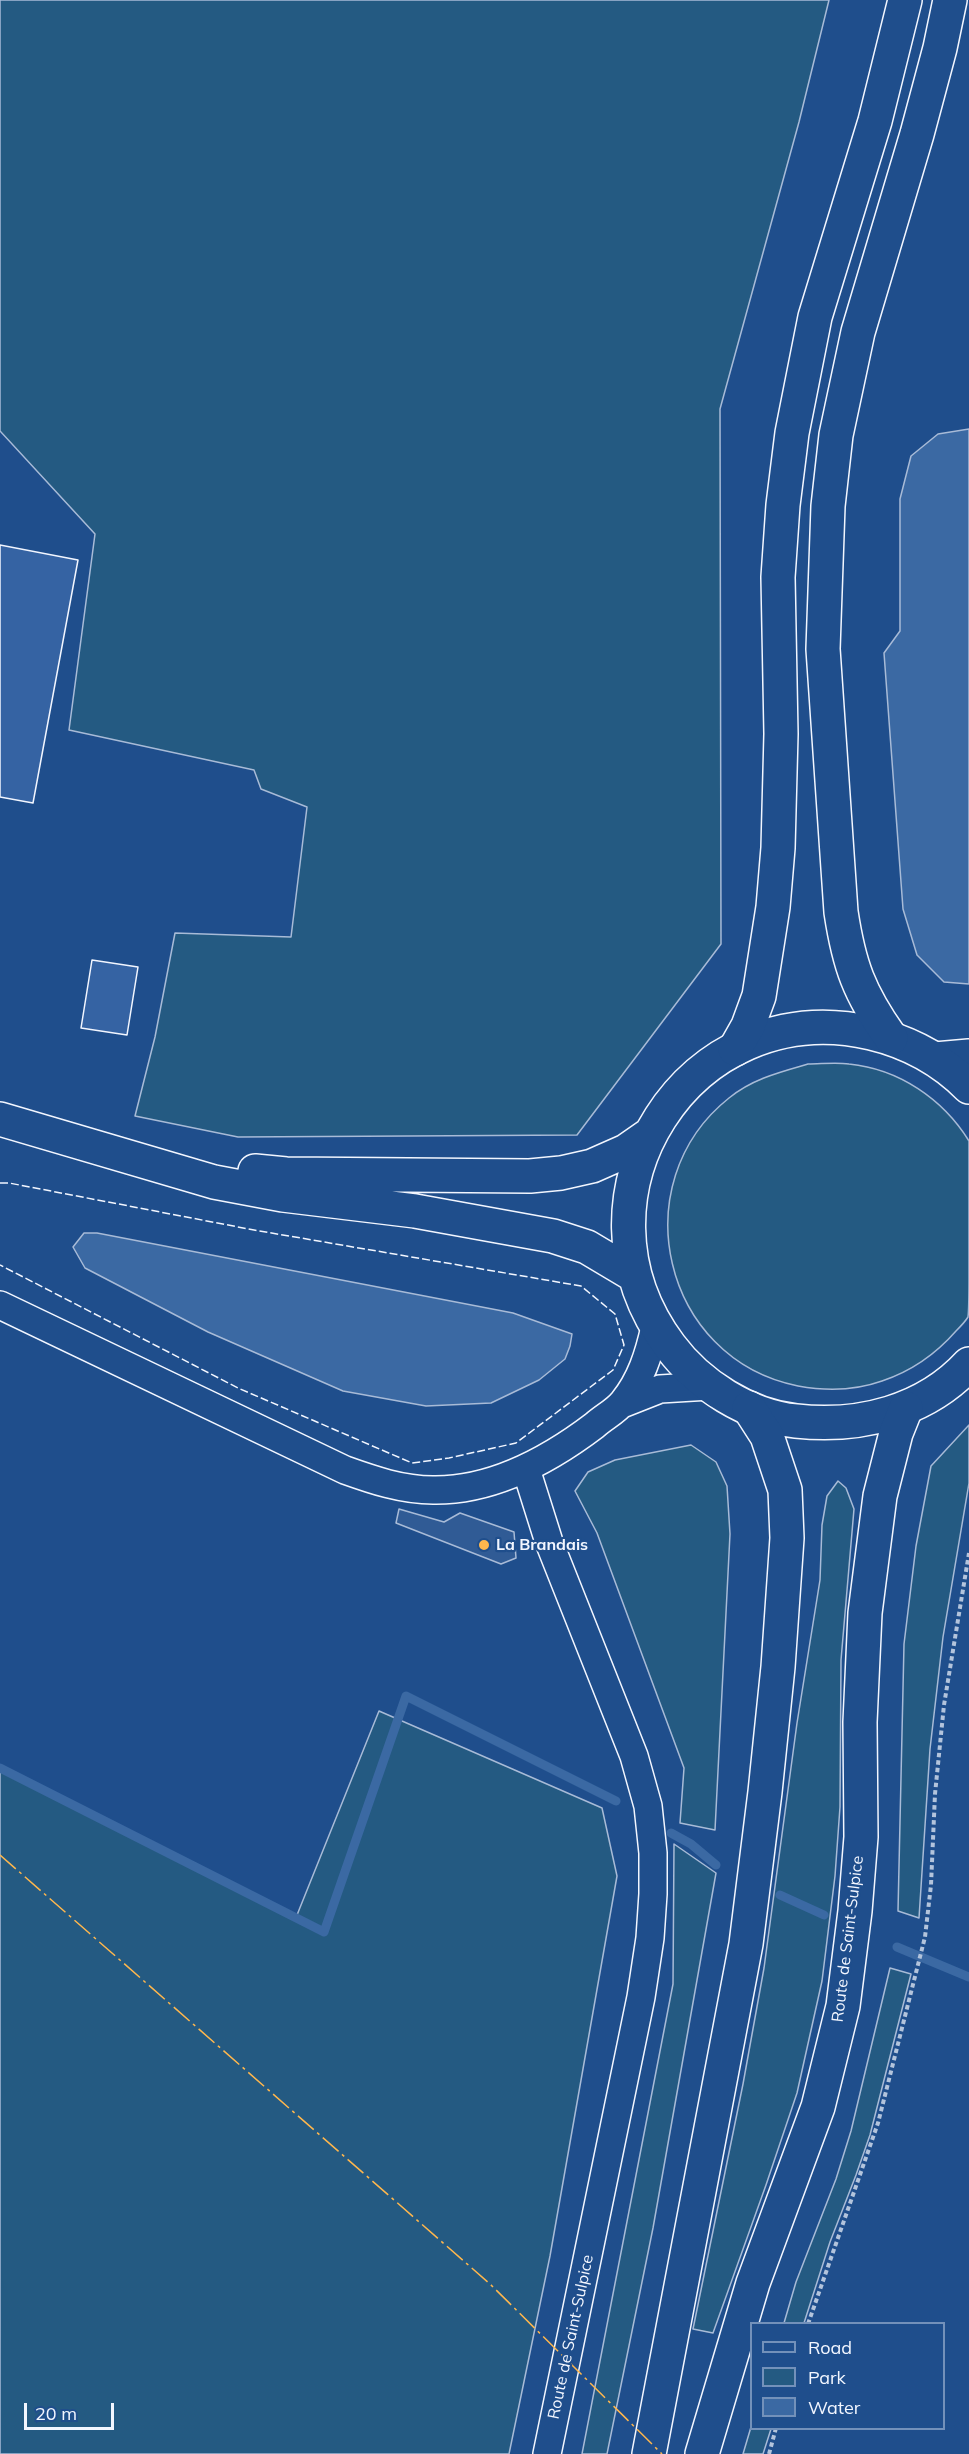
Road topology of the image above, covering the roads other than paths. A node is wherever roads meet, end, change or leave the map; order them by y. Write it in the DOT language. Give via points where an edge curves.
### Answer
graph roads {
  1 [pos="905,0"];
  2 [pos="950,0"];
  3 [pos="891,1038"];
  4 [pos="735,1049"];
  5 [pos="969,1056"];
  6 [pos="935,1059"];
  7 [pos="969,1087"];
  8 [pos="0,1119"];
  9 [pos="649,1135"];
  10 [pos="82,1143"];
  11 [pos="634,1275"];
  12 [pos="0,1305"];
  13 [pos="656,1327"];
  14 [pos="969,1364"];
  15 [pos="710,1386"];
  16 [pos="622,1404"];
  17 [pos="749,1408"];
  18 [pos="906,1408"];
  19 [pos="526,1468"];
  20 [pos="547,2454"];
  21 [pos="649,2454"];
  22 [pos="702,2454"];
  1 -- 4 [label="main road" via="874,122 815,317 792,433 778,577 781,734 773,907 759,996"];
  2 -- 3 [label="main road" via="917,134 858,332 836,435 827,518 823,649 842,912 853,971 862,993"];
  3 -- 4 [label="main road" via="852,1029 812,1028 773,1034"];
  3 -- 6 [label="main road"];
  4 -- 9 [label="main road" via="686,1086"];
  5 -- 6 [label="main road"];
  6 -- 7 [label="main road"];
  8 -- 10 [label="main road"];
  9 -- 10 [label="main road" via="626,1151 592,1166 530,1176 286,1173 217,1167"];
  9 -- 11 [label="main road" via="636,1168 629,1204 628,1240"];
  10 -- 11 [label="main road" via="214,1182 553,1236 587,1247"];
  11 -- 13 [label="main road"];
  12 -- 19 [label="street" via="275,1438 369,1478 433,1490 480,1485"];
  13 -- 15 [label="main road" via="680,1359"];
  13 -- 16 [label="street" via="640,1377"];
  14 -- 18 [label="main road" via="935,1393"];
  15 -- 16 [label="street" via="660,1389"];
  15 -- 17 [label="main road"];
  16 -- 19 [label="street" via="556,1453"];
  17 -- 18 [label="main road" via="787,1420 827,1424 867,1420"];
  17 -- 21 [label="main road" via="767,1436 785,1490 787,1538 778,1667 742,1966"];
  18 -- 22 [label="main road, Route de Saint-Sulpice" via="880,1496 865,1613 860,1722 861,1837 843,2006 818,2108 753,2283"];
  19 -- 20 [label="street, Route de Saint-Sulpice" via="549,1542 634,1756 648,1806 653,1853 650,1938 636,2026"];
}
